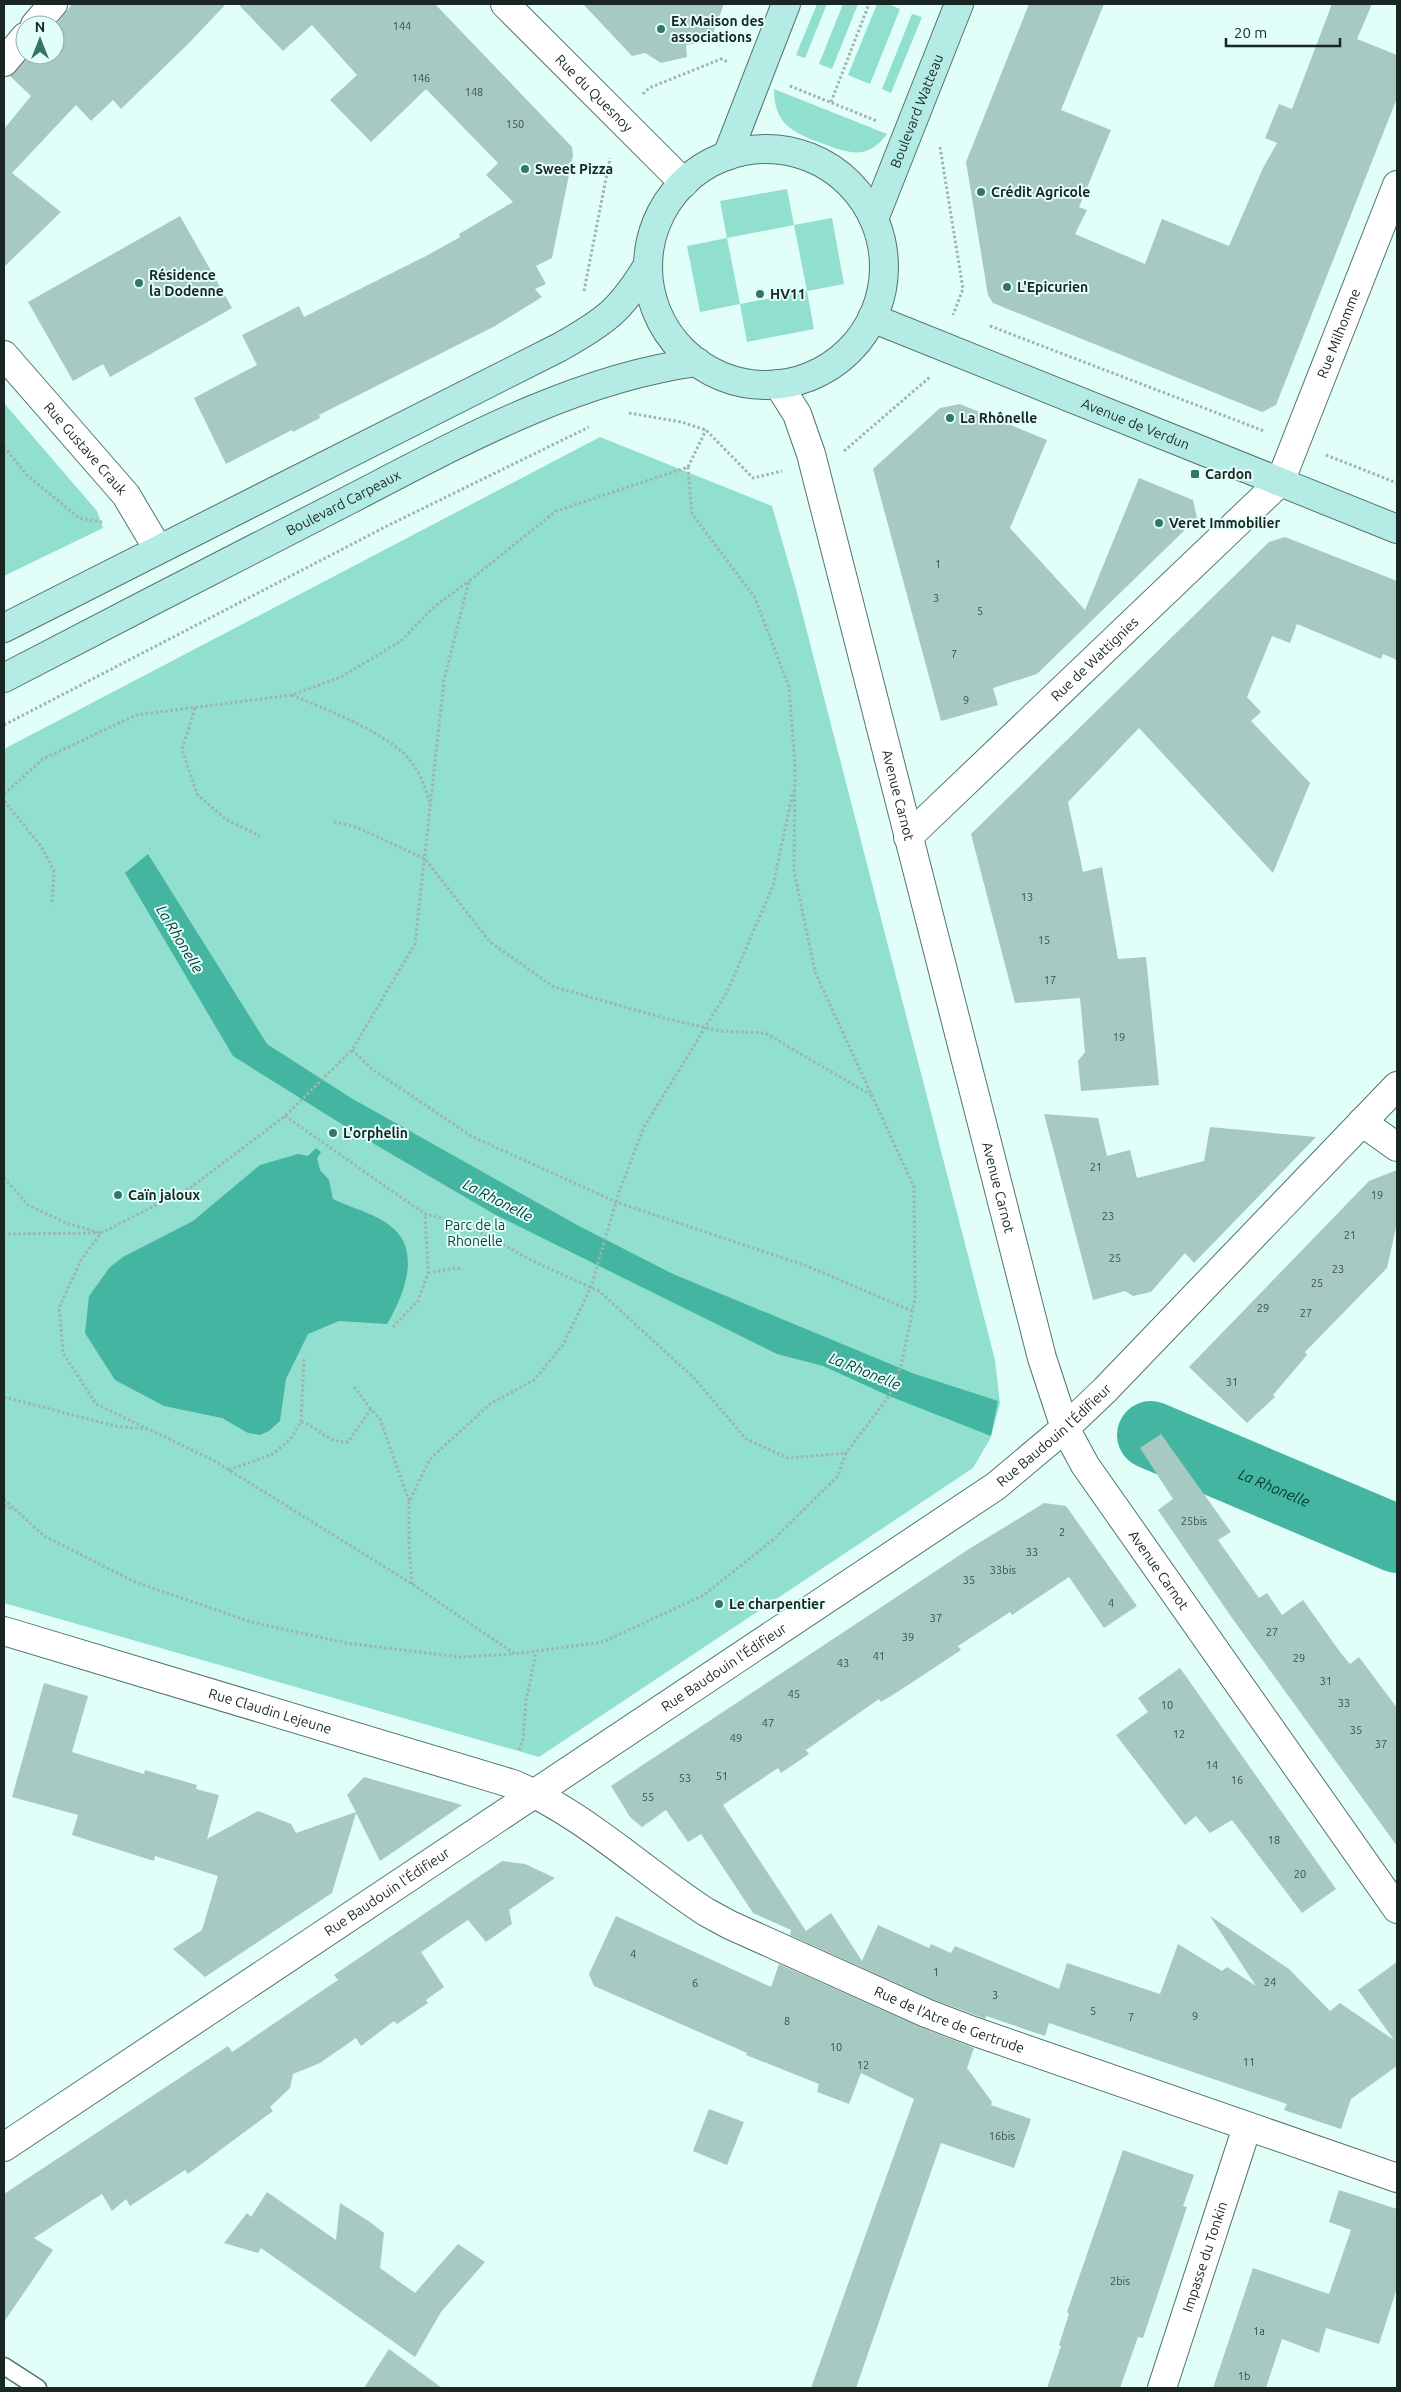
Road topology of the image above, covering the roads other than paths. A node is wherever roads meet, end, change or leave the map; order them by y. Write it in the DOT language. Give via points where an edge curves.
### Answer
graph roads {
  1 [pos="53,4"];
  2 [pos="505,4"];
  3 [pos="786,4"];
  4 [pos="959,4"];
  5 [pos="44,15"];
  6 [pos="15,49"];
  7 [pos="4,62"];
  8 [pos="727,156"];
  9 [pos="684,183"];
  10 [pos="1397,185"];
  11 [pos="874,219"];
  12 [pos="648,265"];
  13 [pos="872,318"];
  14 [pos="4,355"];
  15 [pos="697,362"];
  16 [pos="778,384"];
  17 [pos="1280,482"];
  18 [pos="1397,529"];
  19 [pos="158,549"];
  20 [pos="4,628"];
  21 [pos="4,678"];
  22 [pos="908,837"];
  23 [pos="1397,1086"];
  24 [pos="1362,1122"];
  25 [pos="1397,1147"];
  26 [pos="1065,1428"];
  27 [pos="4,1630"];
  28 [pos="535,1793"];
  29 [pos="1397,1909"];
  30 [pos="1247,2127"];
  31 [pos="4,2147"];
  32 [pos="1397,2178"];
  33 [pos="4,2366"];
  34 [pos="38,2388"];
  35 [pos="1162,2388"];
  1 -- 5 [label="street"];
  2 -- 9 [label="street, Rue du Quesnoy"];
  3 -- 8 [label="main road"];
  4 -- 11 [label="main road, Boulevard Watteau"];
  6 -- 7 [label="street"];
  8 -- 9 [label="main road" via="700,170"];
  8 -- 11 [label="main road" via="770,149 813,158 850,183"];
  9 -- 12 [label="main road" via="656,225"];
  10 -- 17 [label="street, Rue Milhomme"];
  11 -- 13 [label="main road" via="881,238 884,269 880,299"];
  12 -- 15 [label="main road" via="652,296 659,315 678,345"];
  12 -- 19 [label="main road" via="616,311 582,335"];
  13 -- 16 [label="main road" via="856,343 833,364 807,377"];
  13 -- 17 [label="main road, Avenue de Verdun"];
  14 -- 19 [label="street, Rue Gustave Crauk" via="116,482"];
  15 -- 16 [label="main road" via="736,380"];
  15 -- 21 [label="main road, Boulevard Carpeaux" via="621,377 492,428"];
  16 -- 22 [label="street, Avenue Carnot" via="797,414 811,454"];
  17 -- 18 [label="main road, Avenue de Verdun"];
  17 -- 22 [label="street, Rue de Wattignies"];
  19 -- 20 [label="main road"];
  22 -- 26 [label="street, Avenue Carnot" via="1042,1358"];
  23 -- 24 [label="street, Rue Baudouin l'Édifieur"];
  24 -- 25 [label="street"];
  24 -- 26 [label="street, Rue Baudouin l'Édifieur"];
  26 -- 28 [label="street, Rue Baudouin l'Édifieur" via="996,1486"];
  26 -- 29 [label="street, Avenue Carnot" via="1085,1465"];
  27 -- 28 [label="street, Rue Claudin Lejeune" via="491,1776"];
  28 -- 30 [label="street, Rue de l'Atre de Gertrude" via="686,1899 730,1925 950,2022"];
  28 -- 31 [label="street, Rue Baudouin l'Édifieur"];
  30 -- 32 [label="street, Rue de l'Atre de Gertrude"];
  30 -- 35 [label="street, Impasse du Tonkin"];
  33 -- 34 [label="lane"];
}
